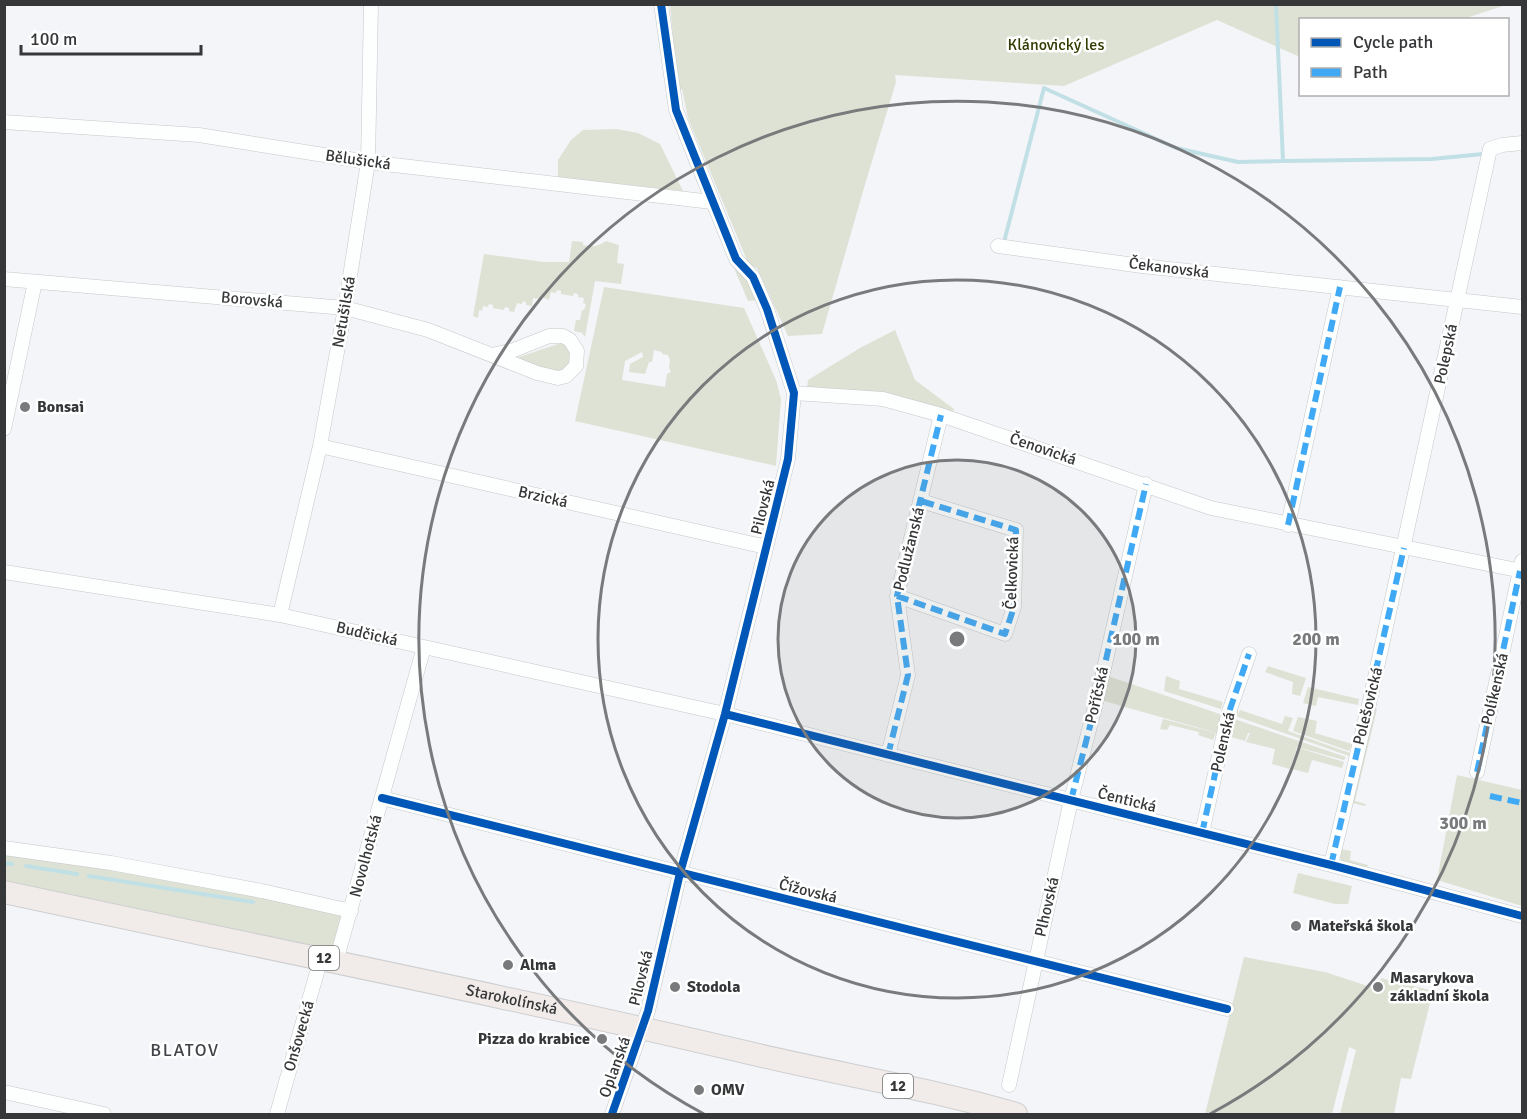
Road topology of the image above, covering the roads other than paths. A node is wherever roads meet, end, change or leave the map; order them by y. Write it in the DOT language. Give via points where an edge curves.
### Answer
graph roads {
  1 [pos="371,4"];
  2 [pos="662,4"];
  3 [pos="4,122"];
  4 [pos="1522,143"];
  5 [pos="368,162"];
  6 [pos="712,202"];
  7 [pos="998,246"];
  8 [pos="4,279"];
  9 [pos="34,282"];
  10 [pos="1340,287"];
  11 [pos="1457,301"];
  12 [pos="345,308"];
  13 [pos="1522,308"];
  14 [pos="492,355"];
  15 [pos="794,393"];
  16 [pos="941,415"];
  17 [pos="4,429"];
  18 [pos="320,446"];
  19 [pos="1146,484"];
  20 [pos="921,501"];
  21 [pos="1288,525"];
  22 [pos="766,547"];
  23 [pos="1404,548"];
  24 [pos="1522,567"];
  25 [pos="4,572"];
  26 [pos="897,596"];
  27 [pos="280,615"];
  28 [pos="424,647"];
  29 [pos="1249,654"];
  30 [pos="725,714"];
  31 [pos="888,755"];
  32 [pos="1477,772"];
  33 [pos="382,798"];
  34 [pos="1071,800"];
  35 [pos="1202,833"];
  36 [pos="4,848"];
  37 [pos="1331,864"];
  38 [pos="680,873"];
  39 [pos="4,892"];
  40 [pos="351,911"];
  41 [pos="1522,916"];
  42 [pos="329,959"];
  43 [pos="1035,961"];
  44 [pos="1227,1009"];
  45 [pos="643,1028"];
  46 [pos="1009,1085"];
  47 [pos="4,1092"];
  48 [pos="1008,1113"];
  49 [pos="104,1114"];
  50 [pos="277,1114"];
  51 [pos="612,1114"];
  1 -- 5 [label="street, Netušilská"];
  2 -- 6 [label="street, Pilovská" via="676,110"];
  3 -- 5 [label="street, Bělušická" via="200,135"];
  4 -- 11 [label="street, Polepská" via="1502,145 1489,154"];
  5 -- 6 [label="street, Bělušická"];
  5 -- 12 [label="street, Netušilská"];
  6 -- 15 [label="street, Pilovská" via="736,259 753,277 763,300"];
  7 -- 10 [label="street, Čekanovská"];
  8 -- 9 [label="street, Borovská"];
  9 -- 12 [label="street, Borovská"];
  9 -- 17 [label="street"];
  10 -- 11 [label="street, Čekanovská"];
  10 -- 21 [label="street"];
  11 -- 13 [label="street, Čekanovská"];
  11 -- 23 [label="street, Polepská"];
  12 -- 14 [label="street, Borovská" via="428,330"];
  12 -- 18 [label="street, Netušilská"];
  14 -- 14 [label="street, Borovská" via="558,378 572,372 578,357 570,340 555,335"];
  15 -- 16 [label="street, Čenovická" via="883,399"];
  15 -- 22 [label="street, Pilovská" via="788,459"];
  16 -- 19 [label="street, Čenovická"];
  16 -- 20 [label="street, Podlužanská"];
  18 -- 22 [label="street, Brzická"];
  18 -- 27 [label="street, Netušilská"];
  19 -- 21 [label="street, Čenovická" via="1211,508"];
  19 -- 34 [label="street, Poříčská"];
  20 -- 26 [label="street, Podlužanská"];
  20 -- 26 [label="street, Čelkovická" via="1016,530 1014,607 1005,634"];
  21 -- 23 [label="street, Čenovická"];
  22 -- 30 [label="street, Pilovská"];
  23 -- 24 [label="street, Čenovická"];
  23 -- 37 [label="street, Polešovická"];
  24 -- 32 [label="street, Políkenská"];
  25 -- 27 [label="street, Budčická"];
  26 -- 31 [label="street, Podlužanská" via="908,675"];
  27 -- 28 [label="street, Budčická"];
  28 -- 30 [label="street, Budčická"];
  28 -- 33 [label="street, Novolhotská"];
  29 -- 35 [label="street, Polenská" via="1228,716"];
  30 -- 31 [label="street, Čentická"];
  30 -- 38 [label="street, Pilovská"];
  31 -- 34 [label="street, Čentická"];
  33 -- 38 [label="street, Čížovská"];
  33 -- 40 [label="street, Novolhotská"];
  34 -- 35 [label="street, Čentická"];
  34 -- 43 [label="street, Plhovská"];
  35 -- 37 [label="street, Čentická"];
  36 -- 40 [label="street" via="111,862"];
  37 -- 41 [label="street, Čentická"];
  38 -- 43 [label="street, Čížovská"];
  38 -- 45 [label="street, Pilovská"];
  39 -- 42 [label="main road, Starokolínská / 12"];
  40 -- 42 [label="street, Novolhotská"];
  42 -- 45 [label="main road, Starokolínská / 12"];
  42 -- 50 [label="street, Onšovecká"];
  43 -- 44 [label="street, Čížovská"];
  43 -- 46 [label="street, Plhovská"];
  45 -- 48 [label="main road, Starokolínská / 12"];
  45 -- 51 [label="street, Oplanská"];
  47 -- 49 [label="street"];
}
